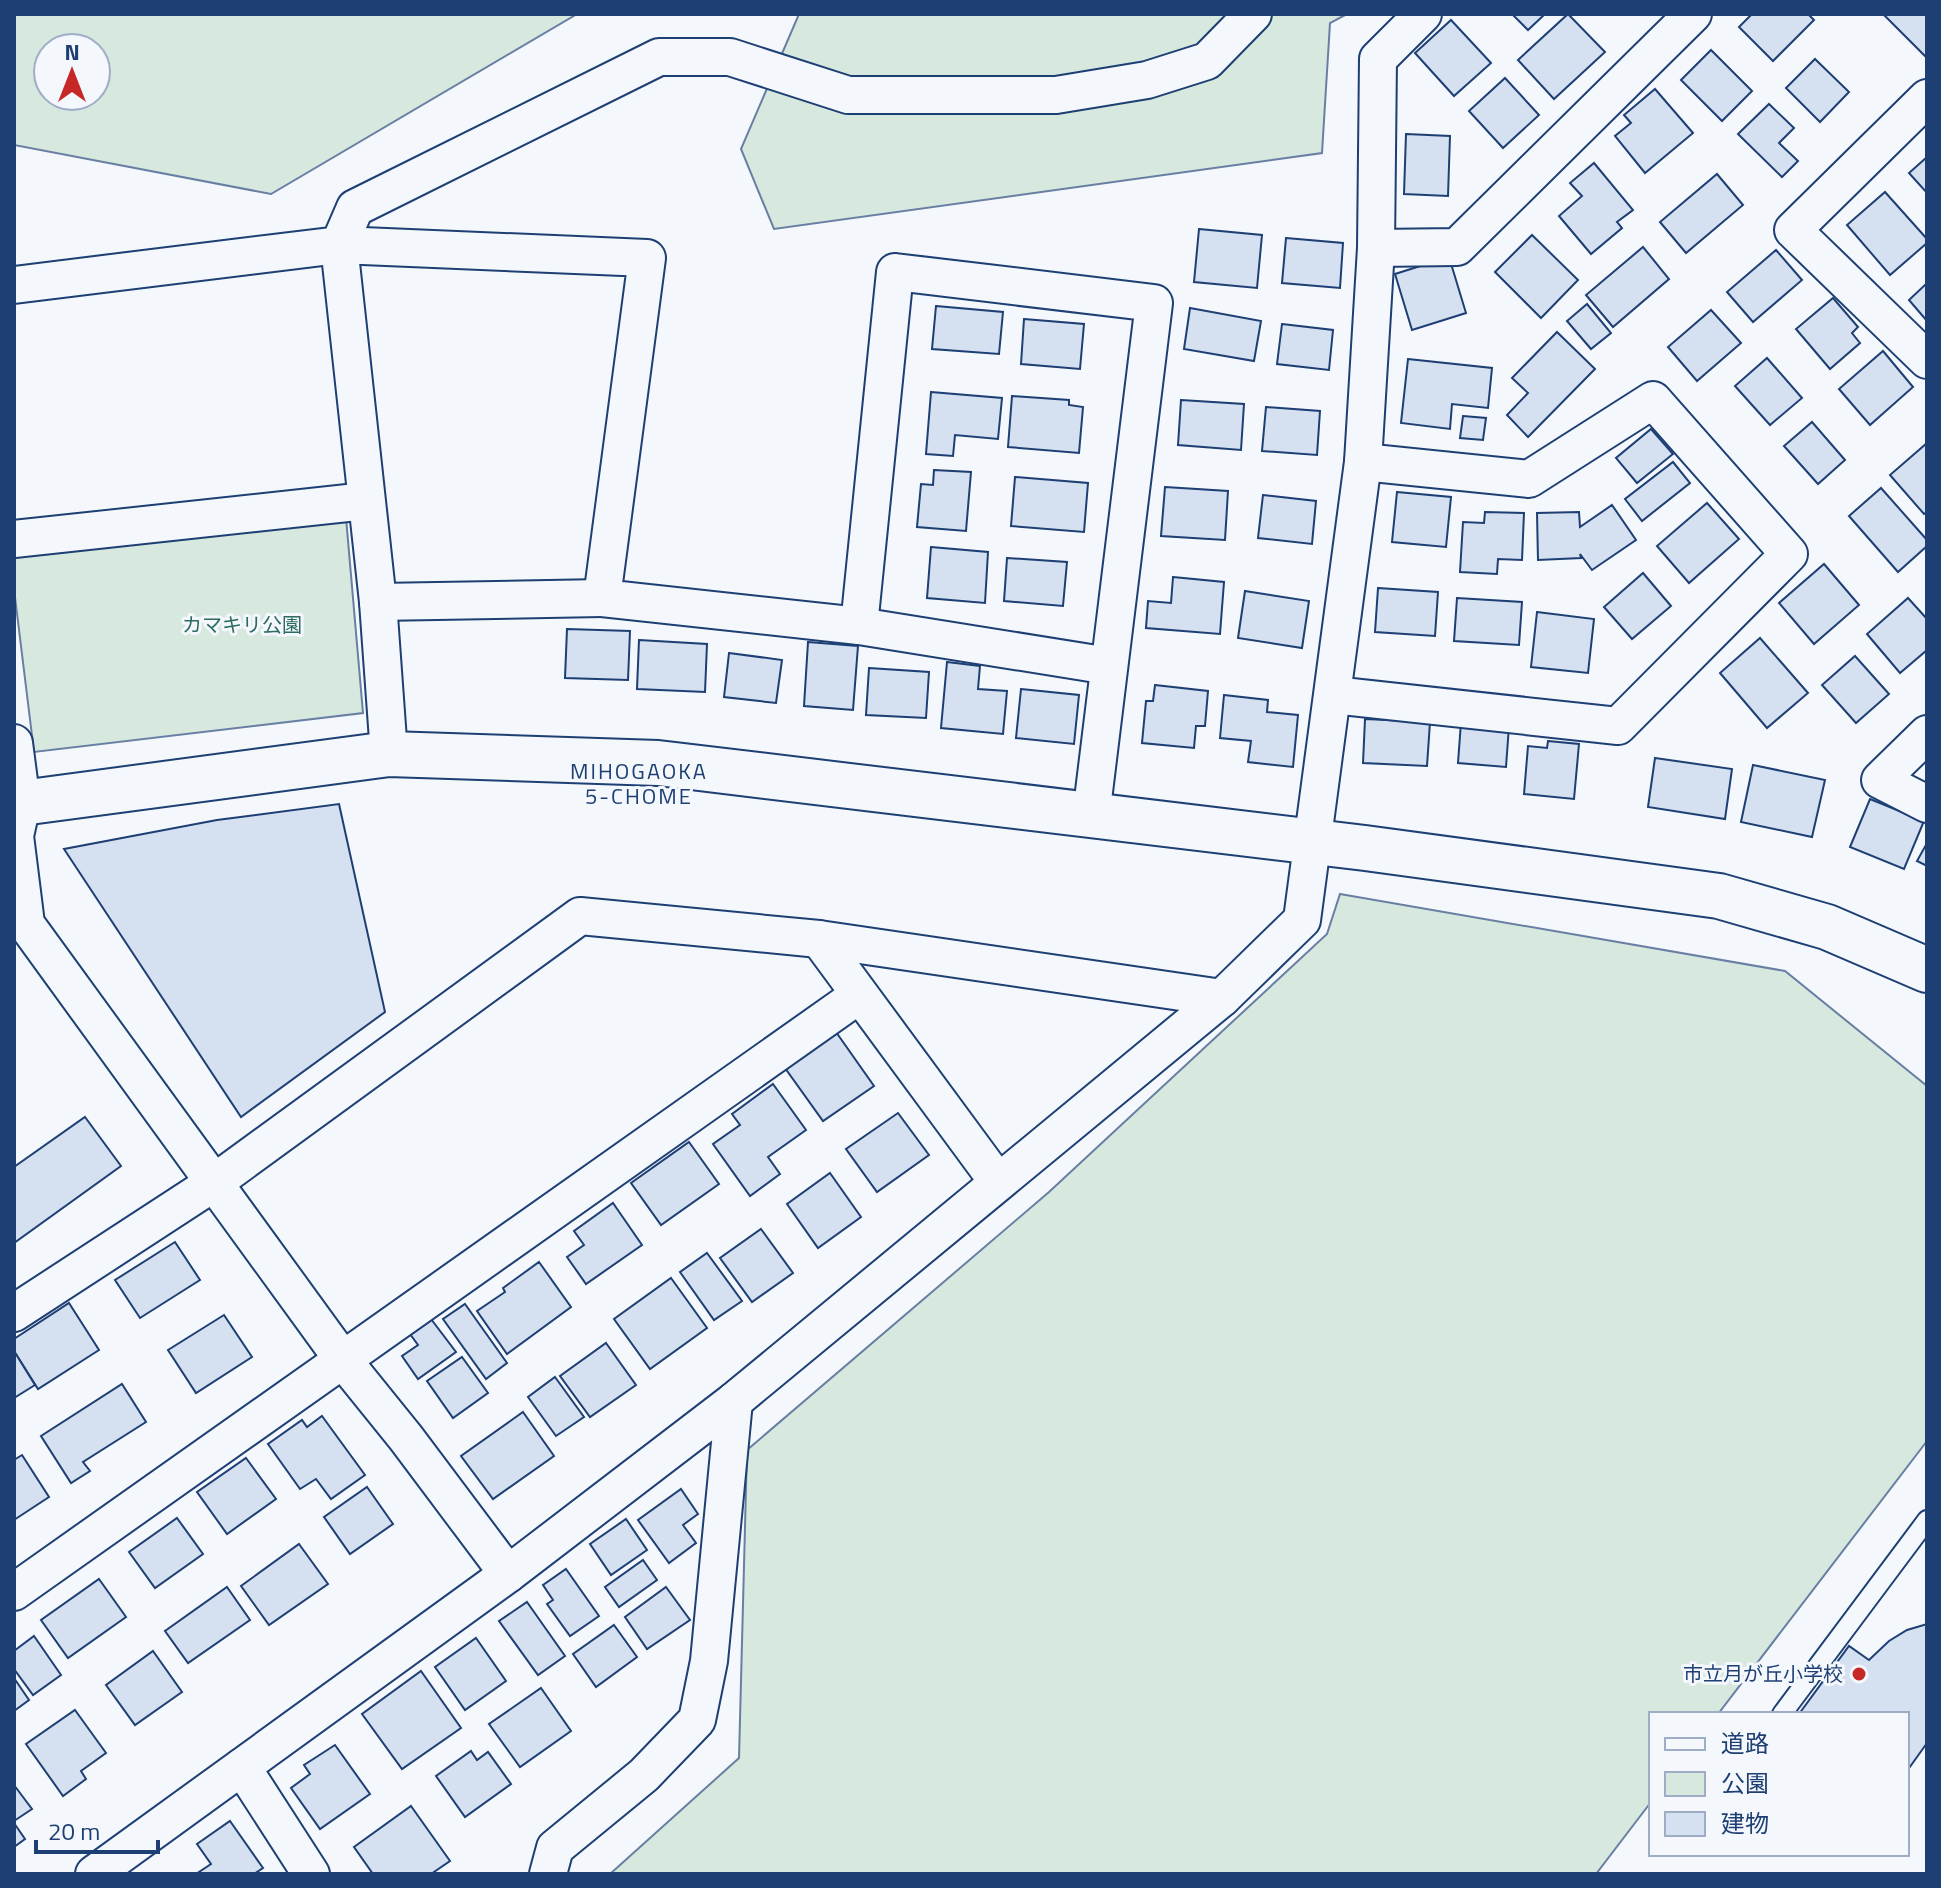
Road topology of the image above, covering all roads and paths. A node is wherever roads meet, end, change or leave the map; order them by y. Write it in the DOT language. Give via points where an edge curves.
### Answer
graph roads {
  1 [pos="1253,14"];
  2 [pos="1423,14"];
  3 [pos="1693,14"];
  4 [pos="1927,98"];
  5 [pos="339,245"];
  6 [pos="1376,248"];
  7 [pos="14,285"];
  8 [pos="1927,360"];
  9 [pos="1363,462"];
  10 [pos="366,501"];
  11 [pos="14,539"];
  12 [pos="602,598"];
  13 [pos="378,602"];
  14 [pos="859,626"];
  15 [pos="1109,666"];
  16 [pos="1333,695"];
  17 [pos="1927,734"];
  18 [pos="14,743"];
  19 [pos="389,754"];
  20 [pos="18,804"];
  21 [pos="1927,804"];
  22 [pos="1091,816"];
  23 [pos="1313,842"];
  24 [pos="819,939"];
  25 [pos="1927,970"];
  26 [pos="859,995"];
  27 [pos="1222,998"];
  28 [pos="215,1182"];
  29 [pos="998,1182"];
  30 [pos="14,1313"];
  31 [pos="343,1360"];
  32 [pos="734,1401"];
  33 [pos="1927,1520"];
  34 [pos="508,1574"];
  35 [pos="14,1592"];
  36 [pos="1783,1712"];
  37 [pos="242,1767"];
  38 [pos="552,1861"];
  39 [pos="94,1874"];
  40 [pos="311,1874"];
  41 [pos="518,1874"];
  1 -- 5 [label="street" via="1207,61 1147,80 1056,95 848,95 730,57 659,57 355,208"];
  2 -- 6 [label="street" via="1378,59"];
  3 -- 6 [label="street" via="1457,247"];
  4 -- 8 [label="street" via="1793,230"];
  5 -- 7 [label="street"];
  5 -- 10 [label="street"];
  5 -- 12 [label="street" via="647,258"];
  6 -- 9 [label="street"];
  9 -- 16 [label="street"];
  9 -- 16 [label="street" via="1529,479 1653,400 1789,554 1618,726"];
  10 -- 11 [label="street"];
  10 -- 13 [label="street"];
  12 -- 13 [label="street"];
  12 -- 14 [label="street"];
  13 -- 19 [label="street"];
  14 -- 15 [label="street"];
  14 -- 15 [label="street" via="895,272 1154,303"];
  15 -- 22 [label="street"];
  16 -- 23 [label="street"];
  17 -- 21 [label="street" via="1880,780"];
  18 -- 20 [label="street"];
  19 -- 20 [label="street"];
  19 -- 22 [label="street" via="658,763"];
  20 -- 28 [label="street" via="15,836 26,924"];
  22 -- 23 [label="street"];
  23 -- 25 [label="street" via="1719,896 1827,927"];
  23 -- 27 [label="street" via="1302,920"];
  24 -- 26 [label="street"];
  24 -- 27 [label="street"];
  24 -- 28 [label="street" via="580,916"];
  26 -- 29 [label="street"];
  26 -- 31 [label="street"];
  27 -- 29 [label="street"];
  28 -- 30 [label="street"];
  28 -- 31 [label="street"];
  29 -- 32 [label="street"];
  31 -- 34 [label="street"];
  31 -- 35 [label="street"];
  32 -- 34 [label="street"];
  32 -- 38 [label="street" via="709,1661 697,1720"];
  33 -- 36 [label="lane"];
  34 -- 37 [label="street"];
  37 -- 39 [label="street"];
  37 -- 40 [label="street"];
  38 -- 41 [label="street"];
}
